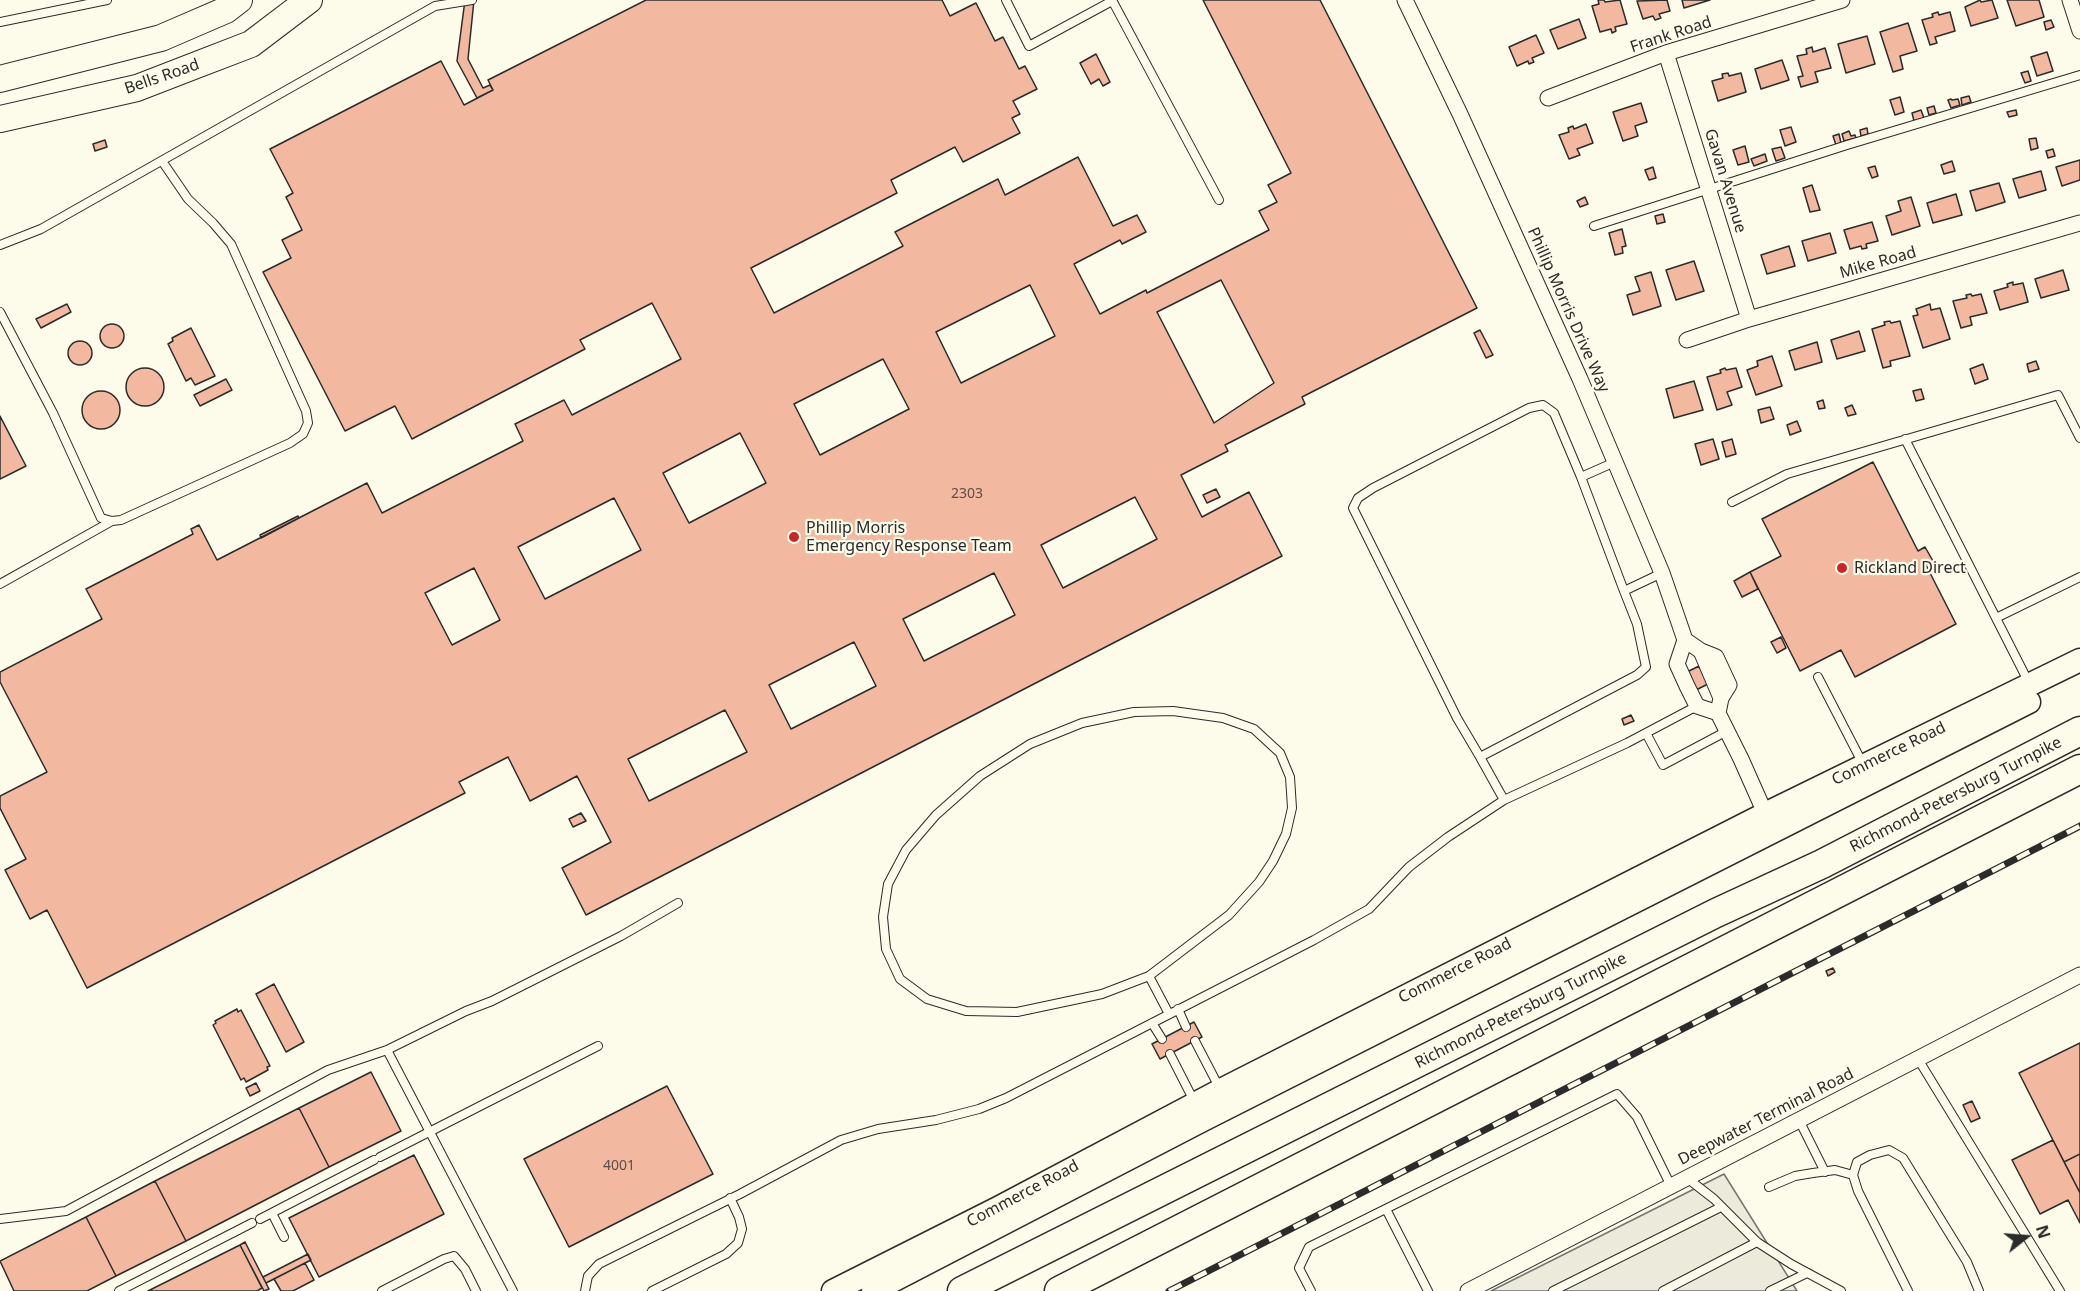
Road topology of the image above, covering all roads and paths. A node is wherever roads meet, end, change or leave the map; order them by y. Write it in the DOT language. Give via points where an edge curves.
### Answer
graph roads {
  1 [pos="107,0"];
  2 [pos="239,0"];
  3 [pos="309,0"];
  4 [pos="472,0"];
  5 [pos="1006,0"];
  6 [pos="1405,0"];
  7 [pos="1842,0"];
  8 [pos="2070,0"];
  9 [pos="1112,1"];
  10 [pos="0,22"];
  11 [pos="2080,31"];
  12 [pos="1666,53"];
  13 [pos="2080,75"];
  14 [pos="0,79"];
  15 [pos="1548,98"];
  16 [pos="0,119"];
  17 [pos="162,160"];
  18 [pos="1708,188"];
  19 [pos="1219,200"];
  20 [pos="2080,223"];
  21 [pos="1594,226"];
  22 [pos="0,245"];
  23 [pos="0,312"];
  24 [pos="1749,319"];
  25 [pos="1687,339"];
  26 [pos="2080,438"];
  27 [pos="1905,439"];
  28 [pos="1616,462"];
  29 [pos="1581,477"];
  30 [pos="1732,502"];
  31 [pos="112,521"];
  32 [pos="1662,573"];
  33 [pos="2080,577"];
  34 [pos="0,584"];
  35 [pos="1624,591"];
  36 [pos="1995,618"];
  37 [pos="1685,640"];
  38 [pos="2080,660"];
  39 [pos="2080,676"];
  40 [pos="1818,677"];
  41 [pos="2033,691"];
  42 [pos="1720,705"];
  43 [pos="1697,706"];
  44 [pos="1727,731"];
  45 [pos="2080,731"];
  46 [pos="1646,733"];
  47 [pos="1480,757"];
  48 [pos="2080,769"];
  49 [pos="1868,774"];
  50 [pos="1504,800"];
  51 [pos="1769,823"];
  52 [pos="678,903"];
  53 [pos="2080,975"];
  54 [pos="1149,976"];
  55 [pos="1178,1010"];
  56 [pos="1169,1014"];
  57 [pos="1152,1023"];
  58 [pos="1186,1027"];
  59 [pos="1162,1039"];
  60 [pos="1195,1041"];
  61 [pos="598,1046"];
  62 [pos="387,1050"];
  63 [pos="1170,1054"];
  64 [pos="1918,1059"];
  65 [pos="1225,1098"];
  66 [pos="1199,1112"];
  67 [pos="1799,1120"];
  68 [pos="429,1131"];
  69 [pos="1825,1172"];
  70 [pos="1853,1175"];
  71 [pos="1687,1178"];
  72 [pos="1671,1186"];
  73 [pos="1769,1187"];
  74 [pos="730,1198"];
  75 [pos="1721,1207"];
  76 [pos="1386,1209"];
  77 [pos="272,1213"];
  78 [pos="0,1220"];
  79 [pos="284,1237"];
  80 [pos="1757,1242"];
  81 [pos="1807,1273"];
  82 [pos="119,1291"];
  83 [pos="382,1291"];
  84 [pos="476,1291"];
  85 [pos="513,1291"];
  86 [pos="585,1291"];
  87 [pos="652,1291"];
  88 [pos="833,1291"];
  89 [pos="873,1291"];
  90 [pos="962,1291"];
  91 [pos="1059,1291"];
  92 [pos="1311,1291"];
  93 [pos="1428,1291"];
  94 [pos="1468,1291"];
  95 [pos="1553,1291"];
  96 [pos="1663,1291"];
  97 [pos="1770,1291"];
  98 [pos="1842,1291"];
  99 [pos="1908,1291"];
  100 [pos="1979,1291"];
  101 [pos="2060,1291"];
  1 -- 10 [label="lane"];
  2 -- 14 [label="main road" via="226,10 161,38"];
  3 -- 16 [label="main road, Bells Road" via="251,44 136,88"];
  4 -- 17 [label="lane" via="435,6"];
  5 -- 9 [label="lane" via="1029,46"];
  6 -- 28 [label="street, Phillip Morris Drive Way" via="1470,135"];
  7 -- 12 [label="street, Frank Road"];
  8 -- 11 [label="street"];
  9 -- 19 [label="lane"];
  12 -- 15 [label="street, Frank Road"];
  12 -- 18 [label="street, Gavan Avenue"];
  13 -- 18 [label="lane"];
  17 -- 22 [label="lane" via="41,229"];
  17 -- 31 [label="lane" via="188,199 231,244 308,423 303,434 290,443"];
  18 -- 21 [label="lane"];
  18 -- 24 [label="street, Gavan Avenue"];
  20 -- 24 [label="street, Mike Road"];
  23 -- 31 [label="lane" via="53,413 101,518"];
  24 -- 25 [label="street, Mike Road"];
  26 -- 27 [label="lane" via="2058,395"];
  27 -- 30 [label="lane" via="1787,474"];
  27 -- 36 [label="lane"];
  28 -- 29 [label="lane"];
  28 -- 32 [label="street, Phillip Morris Drive Way"];
  29 -- 35 [label="lane"];
  29 -- 47 [label="lane" via="1554,413 1543,405 1529,408 1373,488 1358,498 1353,508"];
  31 -- 34 [label="lane"];
  32 -- 35 [label="lane"];
  32 -- 37 [label="street, Phillip Morris Drive Way"];
  33 -- 36 [label="lane"];
  35 -- 47 [label="lane" via="1647,667"];
  36 -- 41 [label="lane"];
  37 -- 42 [label="street" via="1701,651"];
  37 -- 43 [label="street" via="1677,664"];
  38 -- 41 [label="main road, Commerce Road"];
  39 -- 41 [label="main road, Commerce Road"];
  40 -- 49 [label="lane"];
  41 -- 49 [label="main road, Commerce Road"];
  42 -- 43 [label="street"];
  42 -- 44 [label="street"];
  43 -- 46 [label="lane"];
  44 -- 46 [label="lane" via="1663,765"];
  44 -- 51 [label="street"];
  45 -- 90 [label="highway, Richmond-Petersburg Turnpike" via="1822,864 1716,913"];
  46 -- 50 [label="lane"];
  47 -- 50 [label="lane"];
  48 -- 91 [label="highway, Richmond-Petersburg Turnpike"];
  49 -- 51 [label="main road, Commerce Road"];
  50 -- 55 [label="lane" via="1409,867 1369,909"];
  51 -- 65 [label="main road, Commerce Road"];
  52 -- 62 [label="lane" via="621,936"];
  53 -- 64 [label="street, Deepwater Terminal Road"];
  54 -- 54 [label="lane" via="1229,915 1259,882 1286,834 1292,808 1290,777 1280,753 1254,729 1222,718 1173,711 1134,711 1082,723 1030,744 980,776 936,815 906,850 888,884 883,917 886,949 900,979 927,999 966,1011 1017,1012 1102,994"];
  54 -- 56 [label="lane"];
  55 -- 56 [label="lane"];
  55 -- 58 [label="lane"];
  56 -- 57 [label="lane"];
  57 -- 59 [label="lane"];
  57 -- 74 [label="lane" via="1006,1098 980,1108 841,1140"];
  60 -- 65 [label="lane"];
  61 -- 68 [label="lane"];
  62 -- 68 [label="lane"];
  62 -- 78 [label="lane" via="328,1070 66,1211"];
  63 -- 66 [label="lane"];
  64 -- 67 [label="street, Deepwater Terminal Road"];
  64 -- 101 [label="lane"];
  65 -- 66 [label="main road, Commerce Road"];
  66 -- 88 [label="main road, Commerce Road"];
  66 -- 89 [label="main road, Commerce Road"];
  67 -- 69 [label="lane"];
  67 -- 71 [label="street, Deepwater Terminal Road"];
  68 -- 77 [label="lane"];
  68 -- 85 [label="lane"];
  69 -- 70 [label="lane" via="1835,1170"];
  69 -- 73 [label="lane" via="1795,1176"];
  70 -- 99 [label="lane"];
  70 -- 100 [label="lane" via="1857,1162 1870,1155 1889,1150 1903,1158 1967,1262"];
  71 -- 72 [label="street, Deepwater Terminal Road"];
  71 -- 75 [label="lane"];
  72 -- 76 [label="lane" via="1637,1117 1617,1094"];
  72 -- 94 [label="street, Deepwater Terminal Road"];
  74 -- 86 [label="lane" via="600,1264 588,1276"];
  74 -- 87 [label="lane" via="742,1228 738,1243 726,1254"];
  75 -- 80 [label="lane"];
  75 -- 95 [label="lane"];
  76 -- 92 [label="lane" via="1309,1247 1299,1268"];
  76 -- 93 [label="lane"];
  77 -- 79 [label="lane"];
  77 -- 82 [label="lane"];
  80 -- 81 [label="lane"];
  80 -- 96 [label="lane"];
  81 -- 97 [label="lane"];
  81 -- 98 [label="lane"];
  83 -- 84 [label="lane" via="454,1257"];
}
